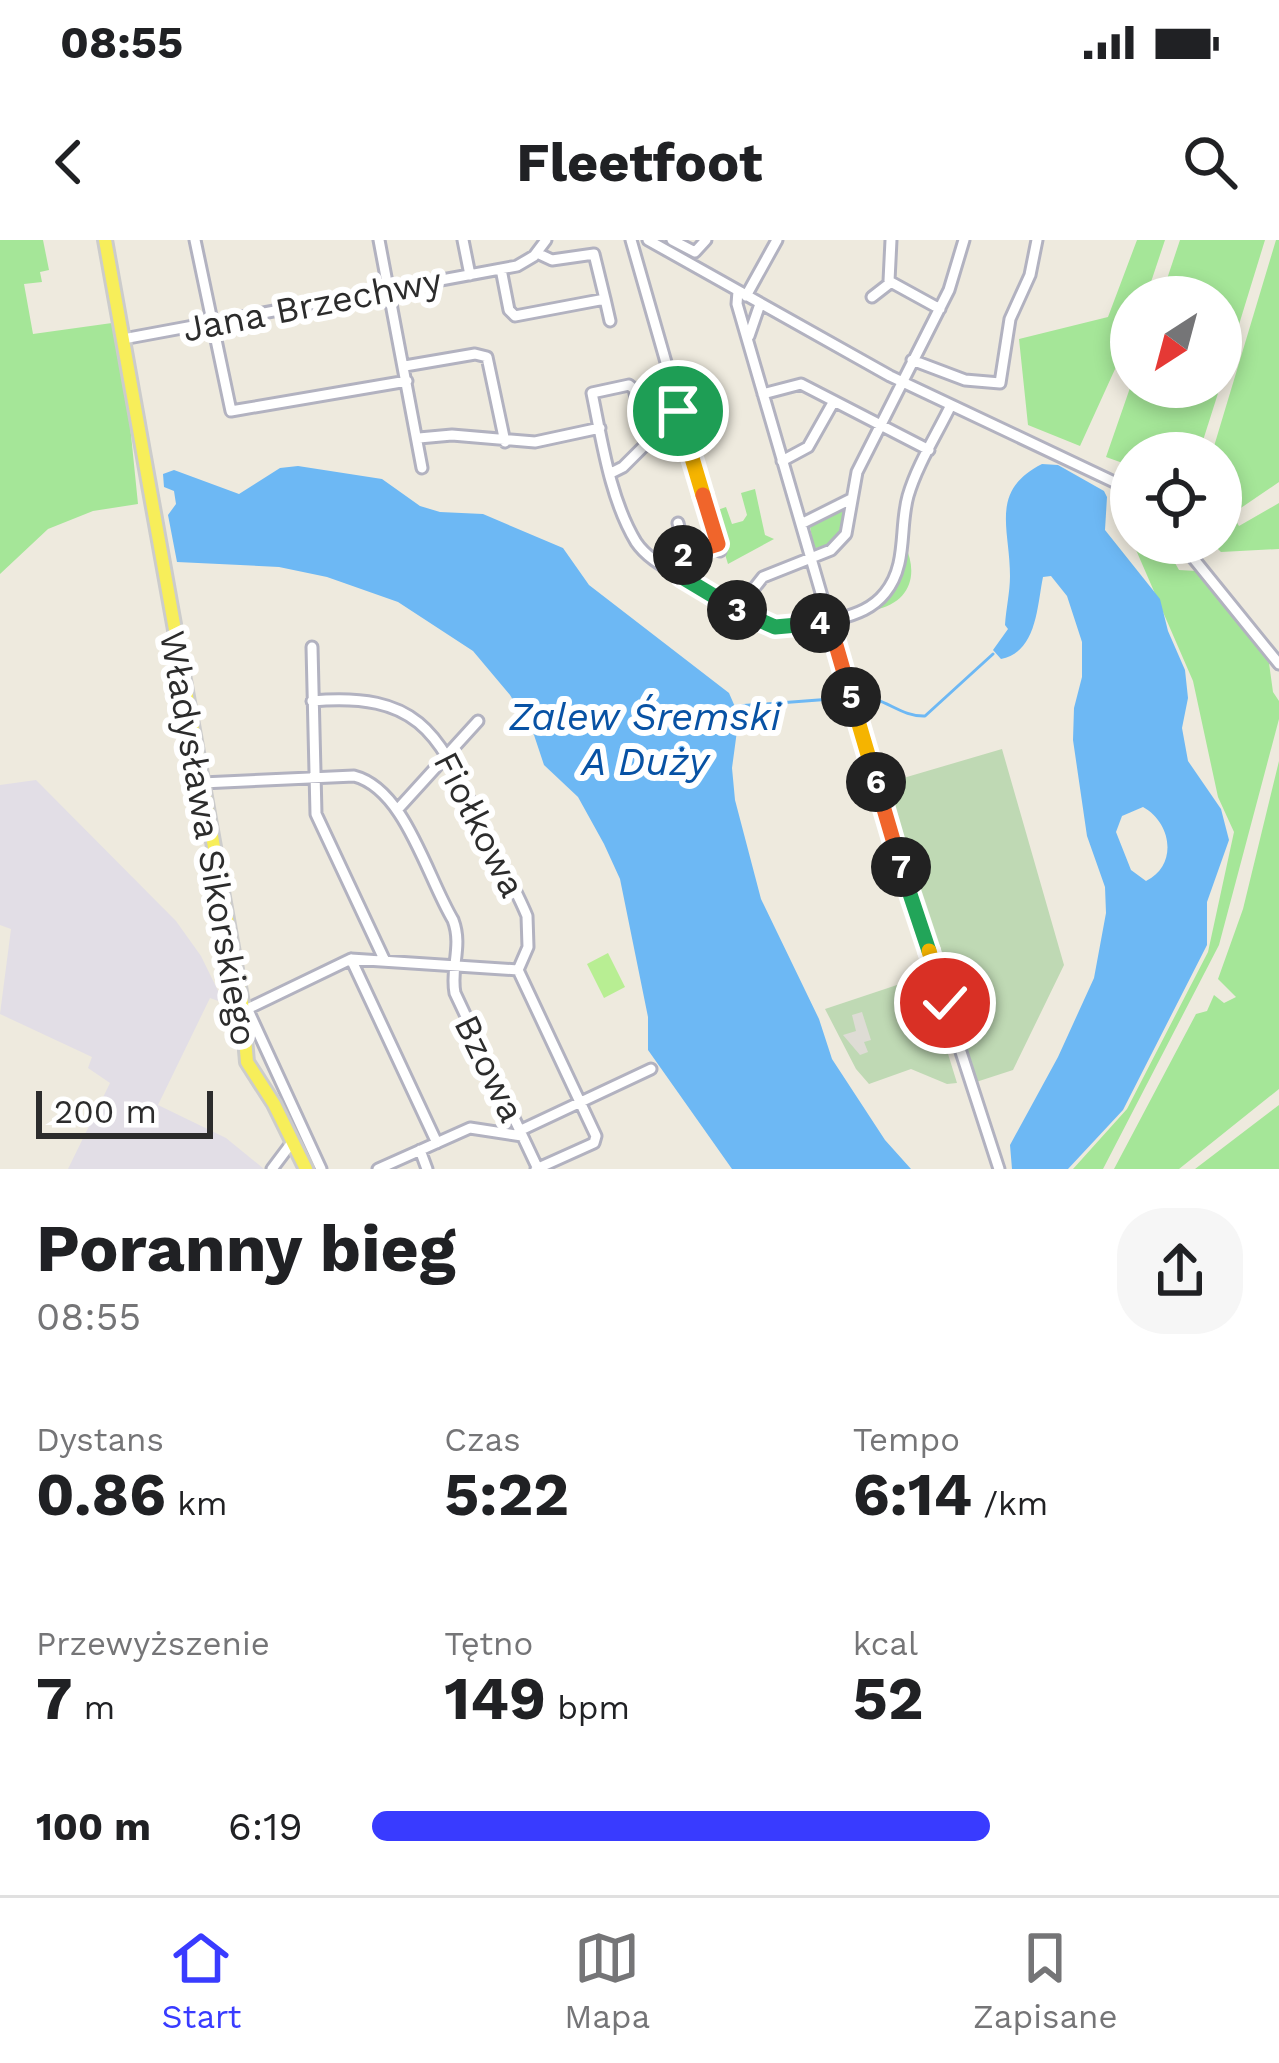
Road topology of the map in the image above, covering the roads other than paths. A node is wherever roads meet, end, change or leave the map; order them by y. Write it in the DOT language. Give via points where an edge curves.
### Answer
graph roads {
  1 [pos="105,240"];
  2 [pos="195,240"];
  3 [pos="380,240"];
  4 [pos="464,240"];
  5 [pos="546,240"];
  6 [pos="631,240"];
  7 [pos="648,240"];
  8 [pos="672,240"];
  9 [pos="706,240"];
  10 [pos="777,240"];
  11 [pos="891,240"];
  12 [pos="964,240"];
  13 [pos="1037,240"];
  14 [pos="537,254"];
  15 [pos="501,269"];
  16 [pos="470,275"];
  17 [pos="890,283"];
  18 [pos="389,290"];
  19 [pos="742,294"];
  20 [pos="872,297"];
  21 [pos="605,298"];
  22 [pos="760,304"];
  23 [pos="940,309"];
  24 [pos="610,321"];
  25 [pos="211,323"];
  26 [pos="123,339"];
  27 [pos="747,341"];
  28 [pos="912,360"];
  29 [pos="405,366"];
  30 [pos="407,381"];
  31 [pos="902,382"];
  32 [pos="763,394"];
  33 [pos="833,401"];
  34 [pos="951,405"];
  35 [pos="880,426"];
  36 [pos="600,428"];
  37 [pos="419,438"];
  38 [pos="505,442"];
  39 [pos="929,450"];
  40 [pos="782,460"];
  41 [pos="422,468"];
  42 [pos="611,472"];
  43 [pos="1110,480"];
  44 [pos="851,499"];
  45 [pos="678,523"];
  46 [pos="801,524"];
  47 [pos="684,555"];
  48 [pos="811,557"];
  49 [pos="1198,564"];
  50 [pos="664,566"];
  51 [pos="682,577"];
  52 [pos="737,610"];
  53 [pos="829,621"];
  54 [pos="312,646"];
  55 [pos="1279,664"];
  56 [pos="311,701"];
  57 [pos="478,721"];
  58 [pos="448,755"];
  59 [pos="315,775"];
  60 [pos="202,783"];
  61 [pos="398,809"];
  62 [pos="351,959"];
  63 [pos="384,959"];
  64 [pos="458,964"];
  65 [pos="518,970"];
  66 [pos="245,1010"];
  67 [pos="651,1069"];
  68 [pos="582,1101"];
  69 [pos="521,1133"];
  70 [pos="293,1141"];
  71 [pos="437,1143"];
  72 [pos="420,1150"];
  73 [pos="272,1169"];
  74 [pos="306,1169"];
  75 [pos="320,1169"];
  76 [pos="378,1169"];
  77 [pos="428,1169"];
  78 [pos="537,1169"];
  79 [pos="999,1169"];
  1 -- 26 [label="main road, Władysława Sikorskiego"];
  2 -- 25 [label="street"];
  3 -- 18 [label="street"];
  4 -- 16 [label="street"];
  5 -- 14 [label="street"];
  6 -- 47 [label="street" via="719,548"];
  7 -- 19 [label="street"];
  8 -- 9 [label="street" via="695,252"];
  10 -- 19 [label="street"];
  11 -- 17 [label="street"];
  12 -- 23 [label="street"];
  13 -- 28 [label="street" via="1011,315 1000,383 957,378"];
  14 -- 15 [label="street, Jana Brzechwy"];
  14 -- 21 [label="street, Jana Brzechwy" via="552,260 590,253"];
  15 -- 16 [label="street, Jana Brzechwy"];
  15 -- 21 [label="street" via="514,316"];
  16 -- 18 [label="street, Jana Brzechwy"];
  17 -- 20 [label="street"];
  17 -- 23 [label="street"];
  18 -- 25 [label="street, Jana Brzechwy"];
  18 -- 29 [label="street"];
  19 -- 22 [label="street"];
  19 -- 27 [label="street" via="736,301"];
  21 -- 24 [label="street, Jana Brzechwy"];
  22 -- 27 [label="street"];
  22 -- 31 [label="street"];
  23 -- 28 [label="street"];
  25 -- 26 [label="street, Jana Brzechwy"];
  25 -- 30 [label="street" via="230,410"];
  26 -- 60 [label="main road, Władysława Sikorskiego"];
  27 -- 32 [label="street"];
  28 -- 31 [label="street"];
  29 -- 30 [label="street"];
  29 -- 38 [label="street" via="487,357"];
  30 -- 37 [label="street"];
  31 -- 34 [label="street"];
  31 -- 35 [label="street"];
  32 -- 33 [label="street" via="796,383"];
  32 -- 40 [label="street"];
  33 -- 35 [label="street"];
  33 -- 40 [label="street" via="808,448"];
  34 -- 39 [label="street"];
  34 -- 43 [label="street"];
  35 -- 39 [label="street"];
  35 -- 44 [label="street"];
  36 -- 38 [label="street"];
  36 -- 42 [label="street"];
  36 -- 42 [label="street" via="592,393 632,386 646,445"];
  37 -- 38 [label="street"];
  37 -- 41 [label="street"];
  39 -- 53 [label="street" via="908,495 892,584 868,608"];
  40 -- 46 [label="street"];
  42 -- 50 [label="street" via="636,541"];
  44 -- 46 [label="street"];
  44 -- 48 [label="street" via="844,538"];
  45 -- 47 [label="street"];
  46 -- 48 [label="street"];
  47 -- 50 [label="street"];
  47 -- 51 [label="street"];
  48 -- 52 [label="street" via="763,578"];
  48 -- 53 [label="street"];
  49 -- 55 [label="street"];
  50 -- 51 [label="street"];
  51 -- 52 [label="street"];
  52 -- 53 [label="street" via="781,628"];
  53 -- 79 [label="street"];
  54 -- 56 [label="street"];
  56 -- 58 [label="street, Fiołkowa" via="386,704 418,722"];
  56 -- 59 [label="street"];
  57 -- 58 [label="street"];
  58 -- 61 [label="street"];
  58 -- 65 [label="street, Fiołkowa" via="527,916 528,947"];
  59 -- 60 [label="street"];
  59 -- 61 [label="street" via="370,780"];
  59 -- 63 [label="street" via="322,834"];
  60 -- 66 [label="main road, Władysława Sikorskiego"];
  61 -- 64 [label="street, Bzowa" via="453,920"];
  62 -- 63 [label="street"];
  62 -- 66 [label="street"];
  62 -- 71 [label="street"];
  63 -- 64 [label="street"];
  64 -- 65 [label="street"];
  64 -- 69 [label="street, Bzowa" via="454,993"];
  65 -- 68 [label="street"];
  66 -- 70 [label="main road, Władysława Sikorskiego" via="247,1062"];
  66 -- 75 [label="street, Władysława Sikorskiego"];
  67 -- 68 [label="street"];
  68 -- 69 [label="street"];
  68 -- 78 [label="street" via="596,1140"];
  69 -- 71 [label="street" via="470,1128"];
  69 -- 78 [label="street, Bzowa"];
  70 -- 73 [label="street"];
  70 -- 74 [label="main road, Władysława Sikorskiego"];
  71 -- 72 [label="street"];
  72 -- 76 [label="street"];
  72 -- 77 [label="street"];
}
